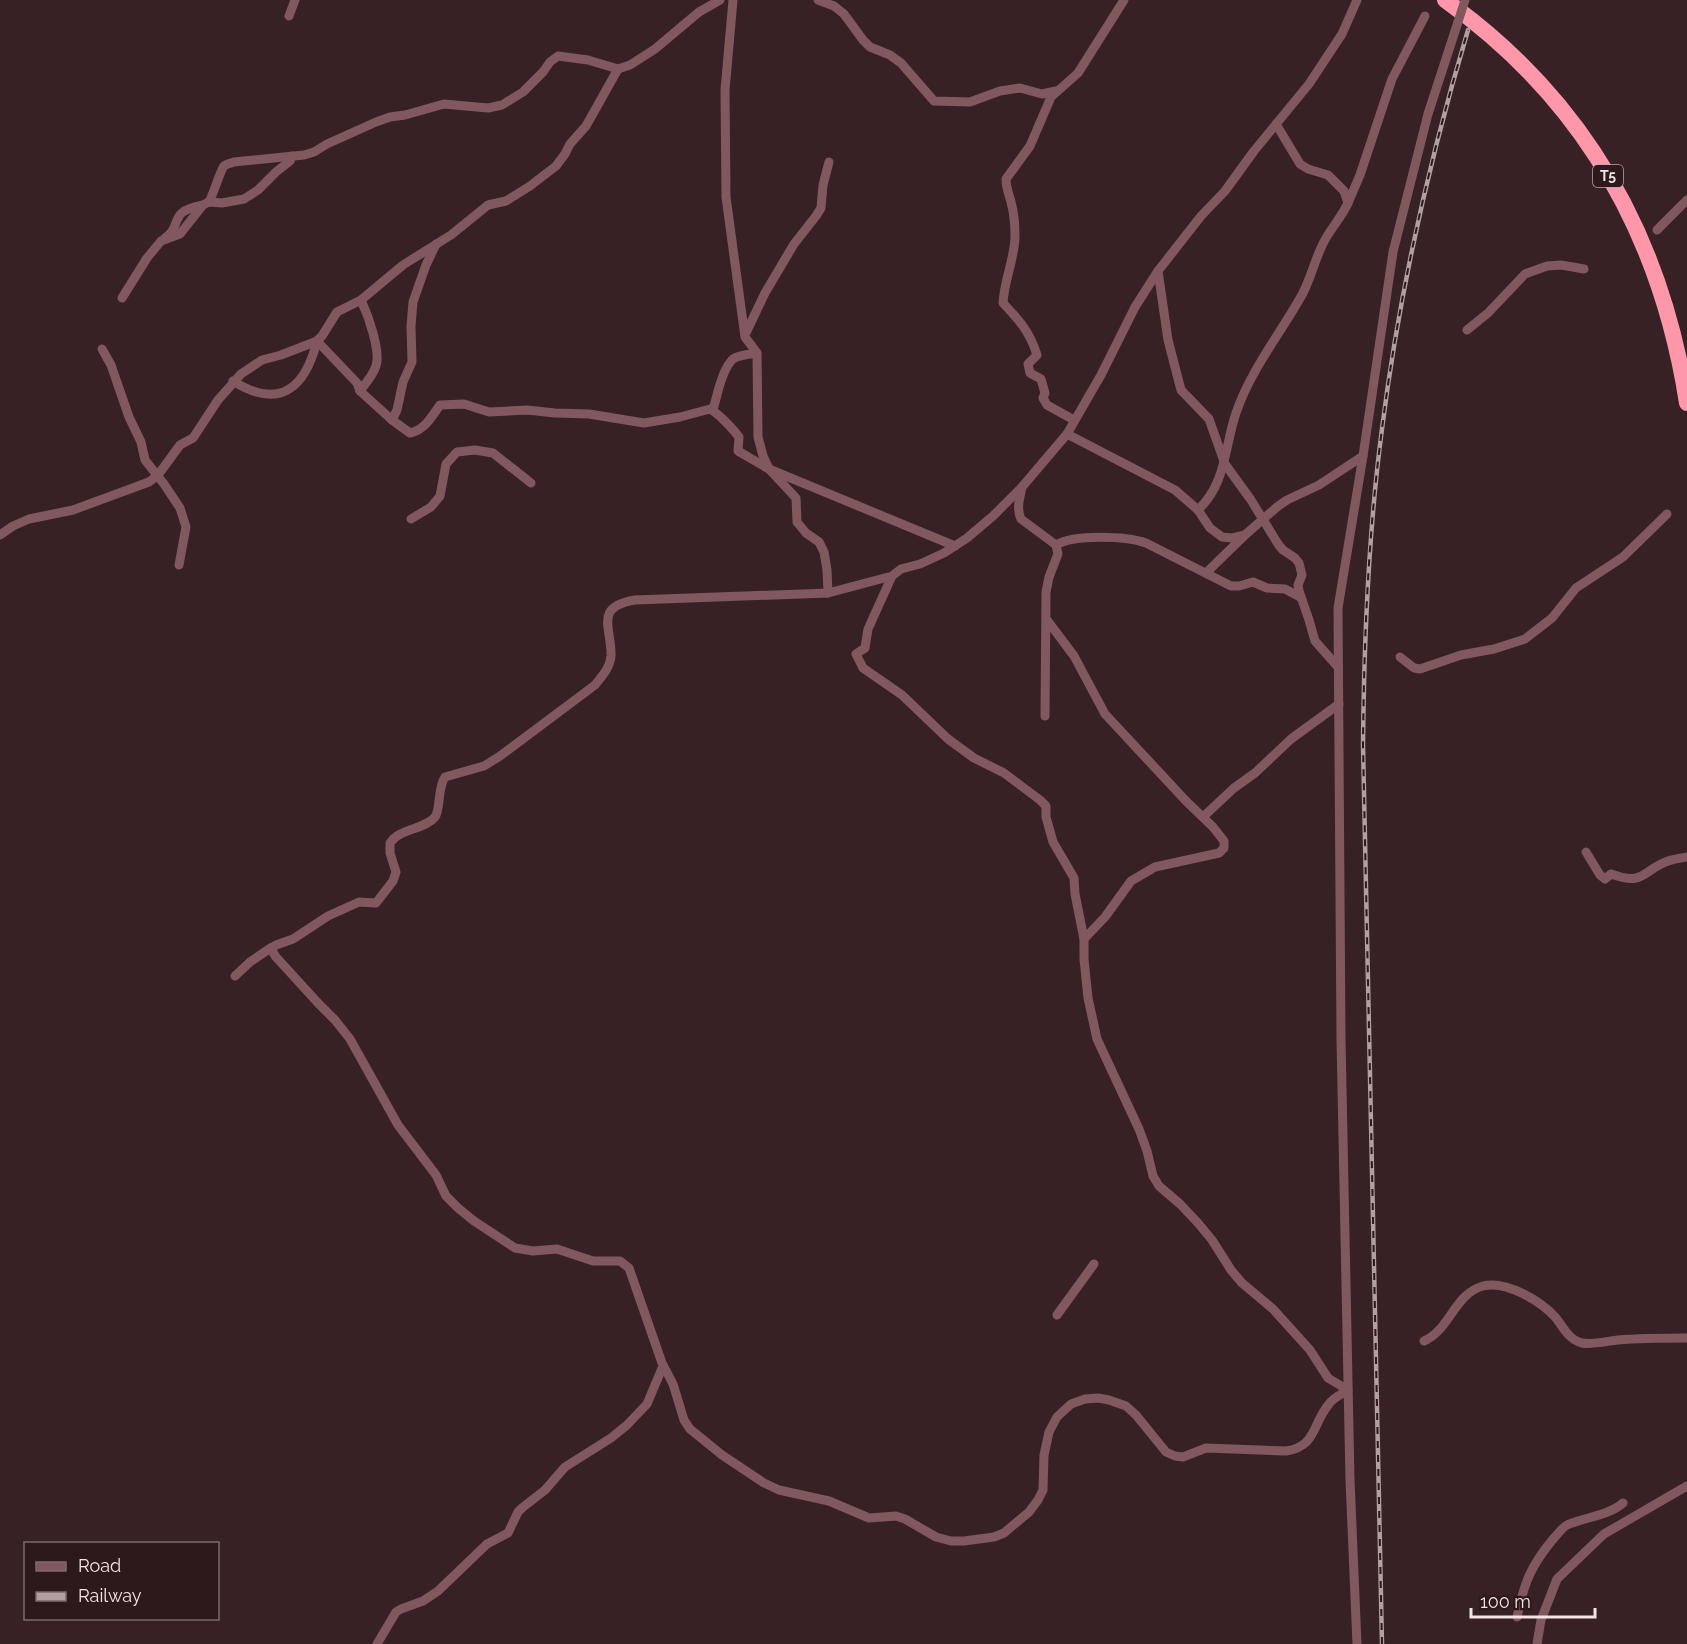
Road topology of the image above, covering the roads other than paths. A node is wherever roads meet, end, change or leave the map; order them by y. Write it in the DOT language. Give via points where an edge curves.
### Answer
graph roads {
  1 [pos="295,0"];
  2 [pos="720,0"];
  3 [pos="733,0"];
  4 [pos="818,0"];
  5 [pos="1358,0"];
  6 [pos="1445,0"];
  7 [pos="1465,0"];
  8 [pos="1109,1"];
  9 [pos="1121,3"];
  10 [pos="289,16"];
  11 [pos="1425,16"];
  12 [pos="618,69"];
  13 [pos="1056,92"];
  14 [pos="1275,124"];
  15 [pos="292,156"];
  16 [pos="829,162"];
  17 [pos="1687,200"];
  18 [pos="1348,203"];
  19 [pos="206,204"];
  20 [pos="1657,230"];
  21 [pos="436,244"];
  22 [pos="1584,269"];
  23 [pos="1158,271"];
  24 [pos="122,298"];
  25 [pos="361,300"];
  26 [pos="1467,330"];
  27 [pos="745,336"];
  28 [pos="317,341"];
  29 [pos="102,349"];
  30 [pos="757,353"];
  31 [pos="233,381"];
  32 [pos="360,391"];
  33 [pos="1687,403"];
  34 [pos="713,410"];
  35 [pos="392,420"];
  36 [pos="1074,420"];
  37 [pos="1067,434"];
  38 [pos="1363,456"];
  39 [pos="1224,464"];
  40 [pos="769,469"];
  41 [pos="531,483"];
  42 [pos="1022,487"];
  43 [pos="1198,510"];
  44 [pos="1667,514"];
  45 [pos="411,519"];
  46 [pos="1264,519"];
  47 [pos="0,535"];
  48 [pos="1245,535"];
  49 [pos="1056,545"];
  50 [pos="955,546"];
  51 [pos="179,565"];
  52 [pos="1206,573"];
  53 [pos="892,576"];
  54 [pos="828,593"];
  55 [pos="1300,597"];
  56 [pos="1047,620"];
  57 [pos="1400,657"];
  58 [pos="1338,667"];
  59 [pos="1339,704"];
  60 [pos="1045,716"];
  61 [pos="1203,818"];
  62 [pos="1586,852"];
  63 [pos="1687,857"];
  64 [pos="1084,939"];
  65 [pos="272,947"];
  66 [pos="235,976"];
  67 [pos="1094,1263"];
  68 [pos="1057,1315"];
  69 [pos="1687,1338"];
  70 [pos="1424,1341"];
  71 [pos="663,1366"];
  72 [pos="1348,1390"];
  73 [pos="1687,1486"];
  74 [pos="1623,1503"];
  75 [pos="1517,1617"];
  76 [pos="377,1644"];
  77 [pos="1357,1644"];
  78 [pos="1537,1644"];
  1 -- 10 [label="street"];
  2 -- 12 [label="street" via="699,12 655,49"];
  3 -- 27 [label="street" via="725,90 726,185"];
  4 -- 13 [label="street" via="844,14 870,47 901,63 934,101 970,102 1020,88 1042,94"];
  5 -- 14 [label="street" via="1325,61"];
  6 -- 33 [label="highway, T5" via="1491,36 1544,87 1605,170 1625,204 1662,290"];
  7 -- 38 [label="street, bridge" via="1428,114 1393,252"];
  8 -- 9 [label="street"];
  9 -- 13 [label="street" via="1078,73"];
  11 -- 18 [label="street" via="1392,79"];
  12 -- 15 [label="street" via="558,56 523,92 502,105 479,108 444,104 376,122 314,152"];
  12 -- 21 [label="street" via="586,126 556,166 506,201 488,205"];
  13 -- 36 [label="street" via="1022,160 1006,179 1015,235 1003,303 1033,342 1037,355 1028,364 1030,374 1041,379 1047,405"];
  14 -- 18 [label="street" via="1300,164 1328,175 1344,191"];
  14 -- 23 [label="street"];
  15 -- 19 [label="street" via="244,199"];
  15 -- 19 [label="street" via="226,165"];
  16 -- 27 [label="street" via="820,208 765,293"];
  17 -- 20 [label="street"];
  18 -- 39 [label="street" via="1325,239 1303,292 1240,403"];
  19 -- 24 [label="street" via="182,212 171,234 147,258"];
  21 -- 25 [label="street"];
  21 -- 35 [label="street" via="412,303 412,362"];
  22 -- 26 [label="street" via="1554,265 1525,274"];
  23 -- 36 [label="street"];
  23 -- 39 [label="street" via="1168,340 1181,390 1209,419"];
  25 -- 28 [label="street" via="337,312"];
  25 -- 32 [label="street" via="370,321 377,363"];
  27 -- 30 [label="street"];
  28 -- 31 [label="street" via="262,360"];
  28 -- 31 [label="street" via="308,368 286,392 255,393"];
  28 -- 32 [label="street"];
  29 -- 51 [label="street" via="146,460 180,508 186,527"];
  30 -- 34 [label="street" via="733,360 724,373"];
  30 -- 40 [label="street" via="758,437"];
  31 -- 47 [label="street" via="193,438 180,445 149,482 73,510 29,519"];
  32 -- 35 [label="street"];
  34 -- 35 [label="street" via="644,423 589,414 489,412 459,403 440,405 429,421 414,432"];
  34 -- 40 [label="street" via="740,437 738,451"];
  36 -- 37 [label="street"];
  37 -- 42 [label="street"];
  37 -- 43 [label="street" via="1157,479"];
  38 -- 46 [label="street" via="1319,485 1287,500"];
  38 -- 58 [label="street" via="1338,608"];
  39 -- 43 [label="street" via="1212,494"];
  39 -- 46 [label="street"];
  40 -- 50 [label="street"];
  40 -- 54 [label="street" via="795,498 798,522 824,552"];
  41 -- 45 [label="street" via="494,453 458,452 446,464 440,496 431,507"];
  42 -- 49 [label="street" via="1018,504 1021,519"];
  42 -- 50 [label="street"];
  43 -- 48 [label="street" via="1222,537"];
  44 -- 57 [label="street" via="1623,557 1576,588 1552,618 1525,639 1420,669"];
  46 -- 48 [label="street"];
  46 -- 55 [label="street" via="1278,544 1299,563"];
  48 -- 52 [label="street"];
  49 -- 52 [label="street" via="1082,538 1133,539"];
  49 -- 56 [label="street" via="1058,554 1046,592"];
  50 -- 53 [label="street"];
  52 -- 55 [label="street" via="1231,586 1253,582 1266,588 1285,589"];
  53 -- 54 [label="street"];
  53 -- 64 [label="street" via="868,629 865,648 856,654 863,668 902,695 961,749 1004,773 1046,806 1053,842 1074,878"];
  54 -- 65 [label="street" via="635,600 614,607 607,628 611,658 595,685 484,766 445,777 435,816 390,843 396,876 376,903 359,902"];
  55 -- 58 [label="street" via="1315,641"];
  56 -- 60 [label="street"];
  56 -- 61 [label="street" via="1074,656 1105,714"];
  58 -- 59 [label="street"];
  59 -- 61 [label="street" via="1291,739"];
  59 -- 72 [label="street"];
  61 -- 64 [label="street" via="1224,841 1224,848 1219,853 1155,867 1131,881"];
  62 -- 63 [label="street" via="1605,879 1611,874 1626,879 1641,877 1669,861"];
  64 -- 72 [label="street" via="1088,998 1097,1039 1148,1151 1153,1176 1198,1223 1242,1283 1274,1309 1310,1350 1328,1378"];
  65 -- 66 [label="street"];
  65 -- 71 [label="street" via="273,954 350,1039 398,1125 436,1175 446,1197 515,1248 557,1250 593,1261 615,1260 627,1265"];
  67 -- 68 [label="street"];
  69 -- 70 [label="street" via="1581,1343 1537,1303 1494,1284 1468,1294 1437,1334"];
  71 -- 72 [label="street" via="690,1429 764,1483 829,1501 869,1518 896,1516 936,1537 964,1542 1004,1533 1029,1512 1043,1490 1048,1432 1071,1404 1098,1398 1126,1407 1166,1452 1183,1457 1206,1448 1296,1449 1310,1438 1329,1402"];
  71 -- 76 [label="street" via="640,1413 611,1438 565,1467 518,1512 508,1533 487,1544 438,1591 396,1612"];
  72 -- 77 [label="street"];
  73 -- 78 [label="street" via="1604,1534 1557,1579 1541,1620"];
  74 -- 75 [label="street" via="1616,1509 1564,1526 1531,1569"];
}
